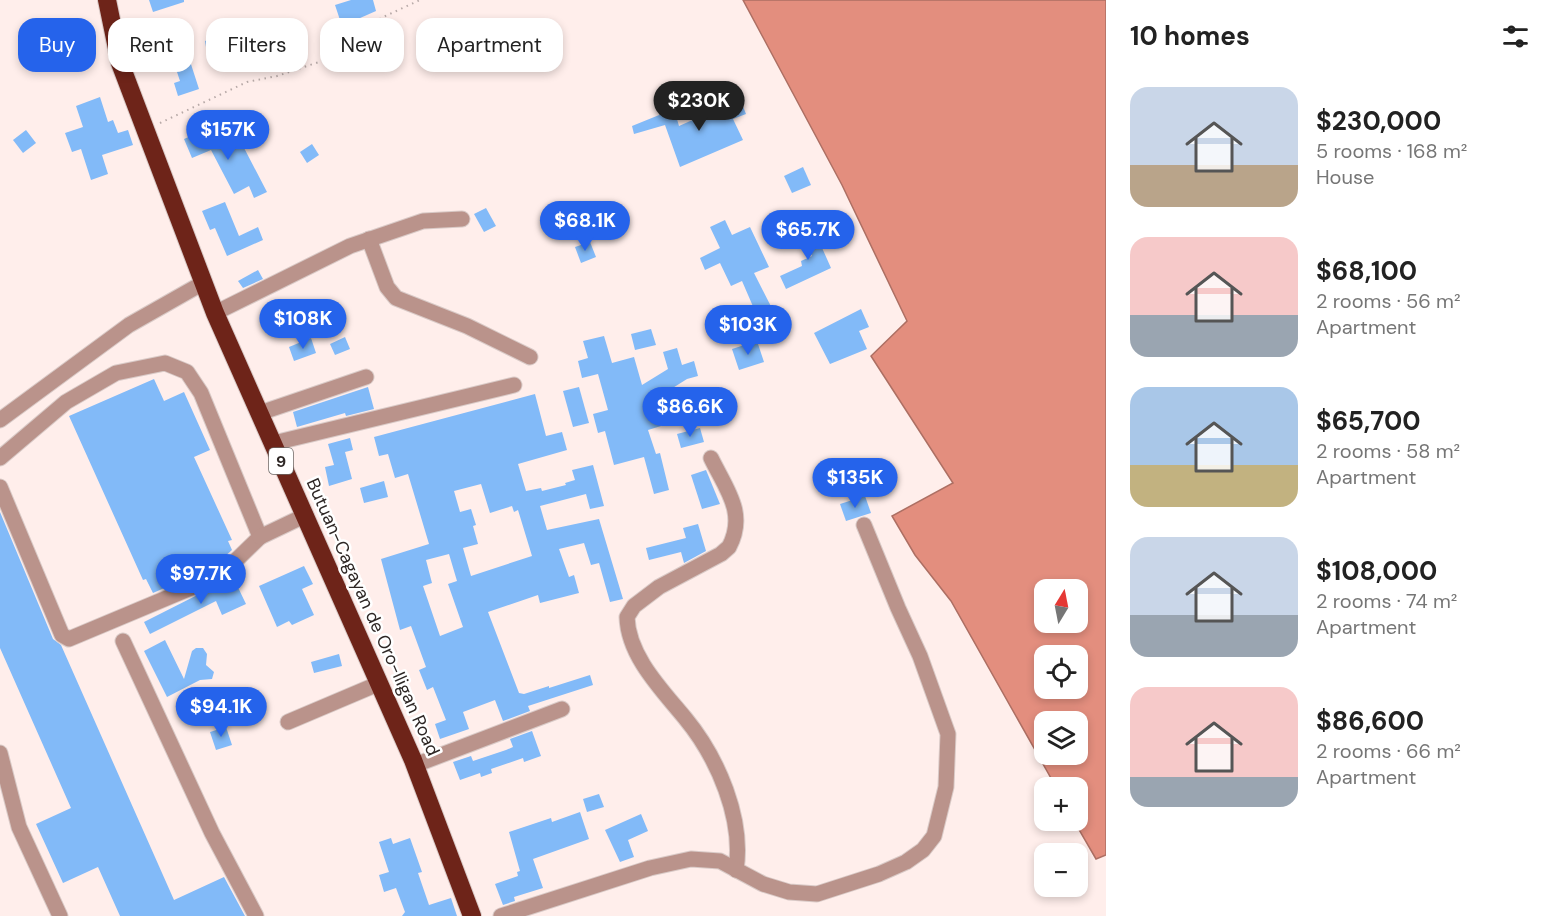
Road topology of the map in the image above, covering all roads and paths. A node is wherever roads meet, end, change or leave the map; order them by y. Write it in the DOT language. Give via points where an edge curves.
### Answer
graph roads {
  1 [pos="108,0"];
  2 [pos="420,0"];
  3 [pos="144,131"];
  4 [pos="462,219"];
  5 [pos="369,239"];
  6 [pos="203,284"];
  7 [pos="215,313"];
  8 [pos="531,357"];
  9 [pos="366,377"];
  10 [pos="514,385"];
  11 [pos="260,413"];
  12 [pos="0,420"];
  13 [pos="273,443"];
  14 [pos="0,458"];
  15 [pos="711,458"];
  16 [pos="0,487"];
  17 [pos="306,515"];
  18 [pos="864,525"];
  19 [pos="260,537"];
  20 [pos="123,642"];
  21 [pos="380,683"];
  22 [pos="562,709"];
  23 [pos="288,722"];
  24 [pos="0,753"];
  25 [pos="415,765"];
  26 [pos="736,870"];
  27 [pos="60,916"];
  28 [pos="256,916"];
  29 [pos="472,916"];
  30 [pos="501,916"];
  1 -- 3 [label="highway, Butuan-Cagayan de Oro-Iligan Road / 9" via="120,63"];
  2 -- 3 [label="path" via="381,18 351,45 322,61 247,82"];
  3 -- 6 [label="highway, Butuan-Cagayan de Oro-Iligan Road / 9"];
  4 -- 5 [label="street" via="423,221"];
  5 -- 7 [label="street"];
  5 -- 8 [label="street" via="387,287 396,298"];
  6 -- 7 [label="highway, Butuan-Cagayan de Oro-Iligan Road / 9"];
  6 -- 12 [label="street" via="129,325"];
  7 -- 11 [label="highway, Butuan-Cagayan de Oro-Iligan Road / 9"];
  9 -- 11 [label="street"];
  10 -- 13 [label="street"];
  11 -- 13 [label="highway, Butuan-Cagayan de Oro-Iligan Road / 9"];
  13 -- 17 [label="highway, Butuan-Cagayan de Oro-Iligan Road / 9"];
  14 -- 19 [label="street" via="66,402 106,379 138,367 165,363 187,372 201,393"];
  15 -- 26 [label="street" via="736,508 735,536 729,547 642,600 627,617 627,624 628,635 653,677 713,761 737,829 740,848"];
  16 -- 19 [label="street" via="62,635 69,639 205,582 225,571"];
  17 -- 19 [label="street"];
  17 -- 21 [label="highway, Butuan-Cagayan de Oro-Iligan Road / 9"];
  18 -- 26 [label="street" via="921,656 948,734 946,787 934,836 906,862 817,894 789,892"];
  20 -- 28 [label="street" via="212,833"];
  21 -- 23 [label="street"];
  21 -- 25 [label="highway, Butuan-Cagayan de Oro-Iligan Road / 9"];
  22 -- 25 [label="street"];
  24 -- 27 [label="street" via="18,826"];
  25 -- 29 [label="highway, Butuan-Cagayan de Oro-Iligan Road / 9"];
  26 -- 30 [label="street" via="720,861 691,859 650,868"];
}
